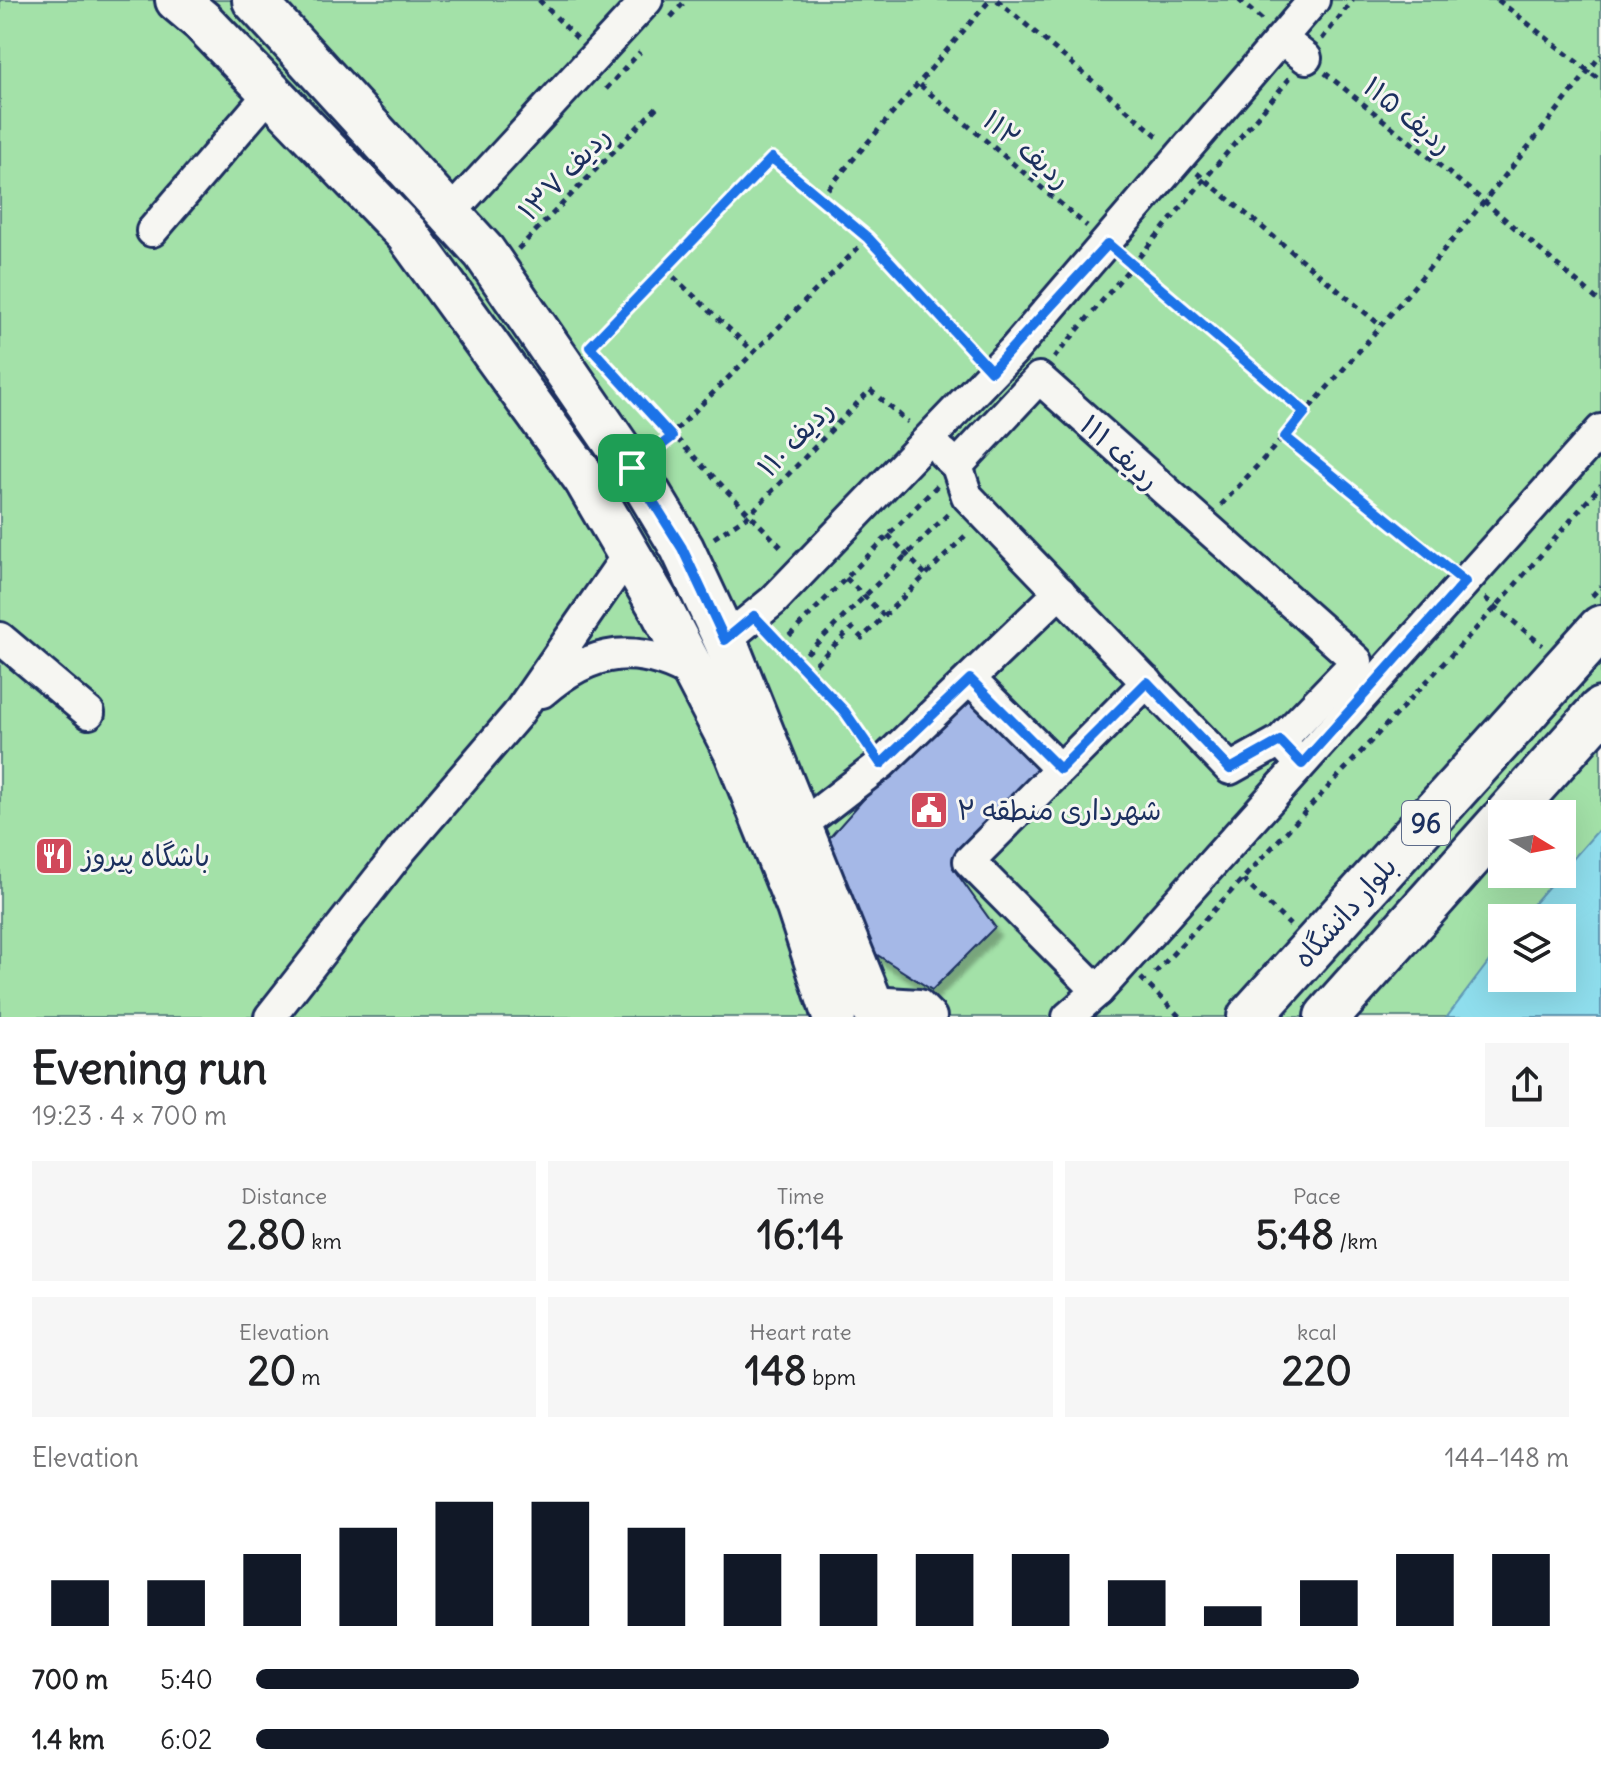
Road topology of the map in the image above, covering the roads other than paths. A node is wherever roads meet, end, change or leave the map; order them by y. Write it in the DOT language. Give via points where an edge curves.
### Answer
graph roads {
  1 [pos="177,0"];
  2 [pos="254,0"];
  3 [pos="647,0"];
  4 [pos="1314,0"];
  5 [pos="1282,39"];
  6 [pos="1306,58"];
  7 [pos="271,92"];
  8 [pos="451,212"];
  9 [pos="152,231"];
  10 [pos="1601,430"];
  11 [pos="927,438"];
  12 [pos="957,466"];
  13 [pos="627,556"];
  14 [pos="1060,592"];
  15 [pos="740,628"];
  16 [pos="1601,628"];
  17 [pos="0,638"];
  18 [pos="696,676"];
  19 [pos="970,679"];
  20 [pos="1147,682"];
  21 [pos="1601,710"];
  22 [pos="89,713"];
  23 [pos="517,715"];
  24 [pos="1280,741"];
  25 [pos="1302,764"];
  26 [pos="1060,769"];
  27 [pos="1521,800"];
  28 [pos="802,825"];
  29 [pos="1488,837"];
  30 [pos="1098,991"];
  31 [pos="860,1013"];
  32 [pos="270,1017"];
  33 [pos="931,1017"];
  34 [pos="1068,1017"];
  35 [pos="1250,1017"];
  36 [pos="1327,1017"];
  1 -- 7 [label="street"];
  2 -- 8 [label="street"];
  3 -- 8 [label="street"];
  4 -- 5 [label="street"];
  5 -- 6 [label="street"];
  5 -- 11 [label="street" via="1108,244"];
  7 -- 9 [label="street"];
  7 -- 13 [label="street" via="407,234 585,479"];
  8 -- 15 [label="street"];
  10 -- 25 [label="street"];
  11 -- 12 [label="street"];
  11 -- 15 [label="street"];
  12 -- 14 [label="street" via="976,505"];
  12 -- 24 [label="street, ردیف ۱۱۱" via="1039,378 1357,661"];
  13 -- 18 [label="street"];
  13 -- 23 [label="street"];
  14 -- 19 [label="street"];
  14 -- 20 [label="street"];
  15 -- 28 [label="street"];
  16 -- 35 [label="main road, بلوار دانشگاه / 96"];
  17 -- 22 [label="street"];
  18 -- 23 [label="street" via="648,655 595,658 571,669"];
  18 -- 31 [label="street" via="736,753 798,907"];
  19 -- 26 [label="street"];
  19 -- 28 [label="street" via="881,764"];
  20 -- 24 [label="street" via="1230,769"];
  20 -- 26 [label="street"];
  21 -- 27 [label="main road"];
  23 -- 32 [label="street" via="402,849"];
  24 -- 25 [label="street"];
  25 -- 30 [label="street" via="1219,857 1135,972"];
  26 -- 30 [label="street" via="969,861"];
  28 -- 31 [label="street"];
  29 -- 36 [label="main road, بلوار دانشگاه / 96"];
  30 -- 34 [label="street"];
  31 -- 33 [label="street" via="919,1005"];
}
